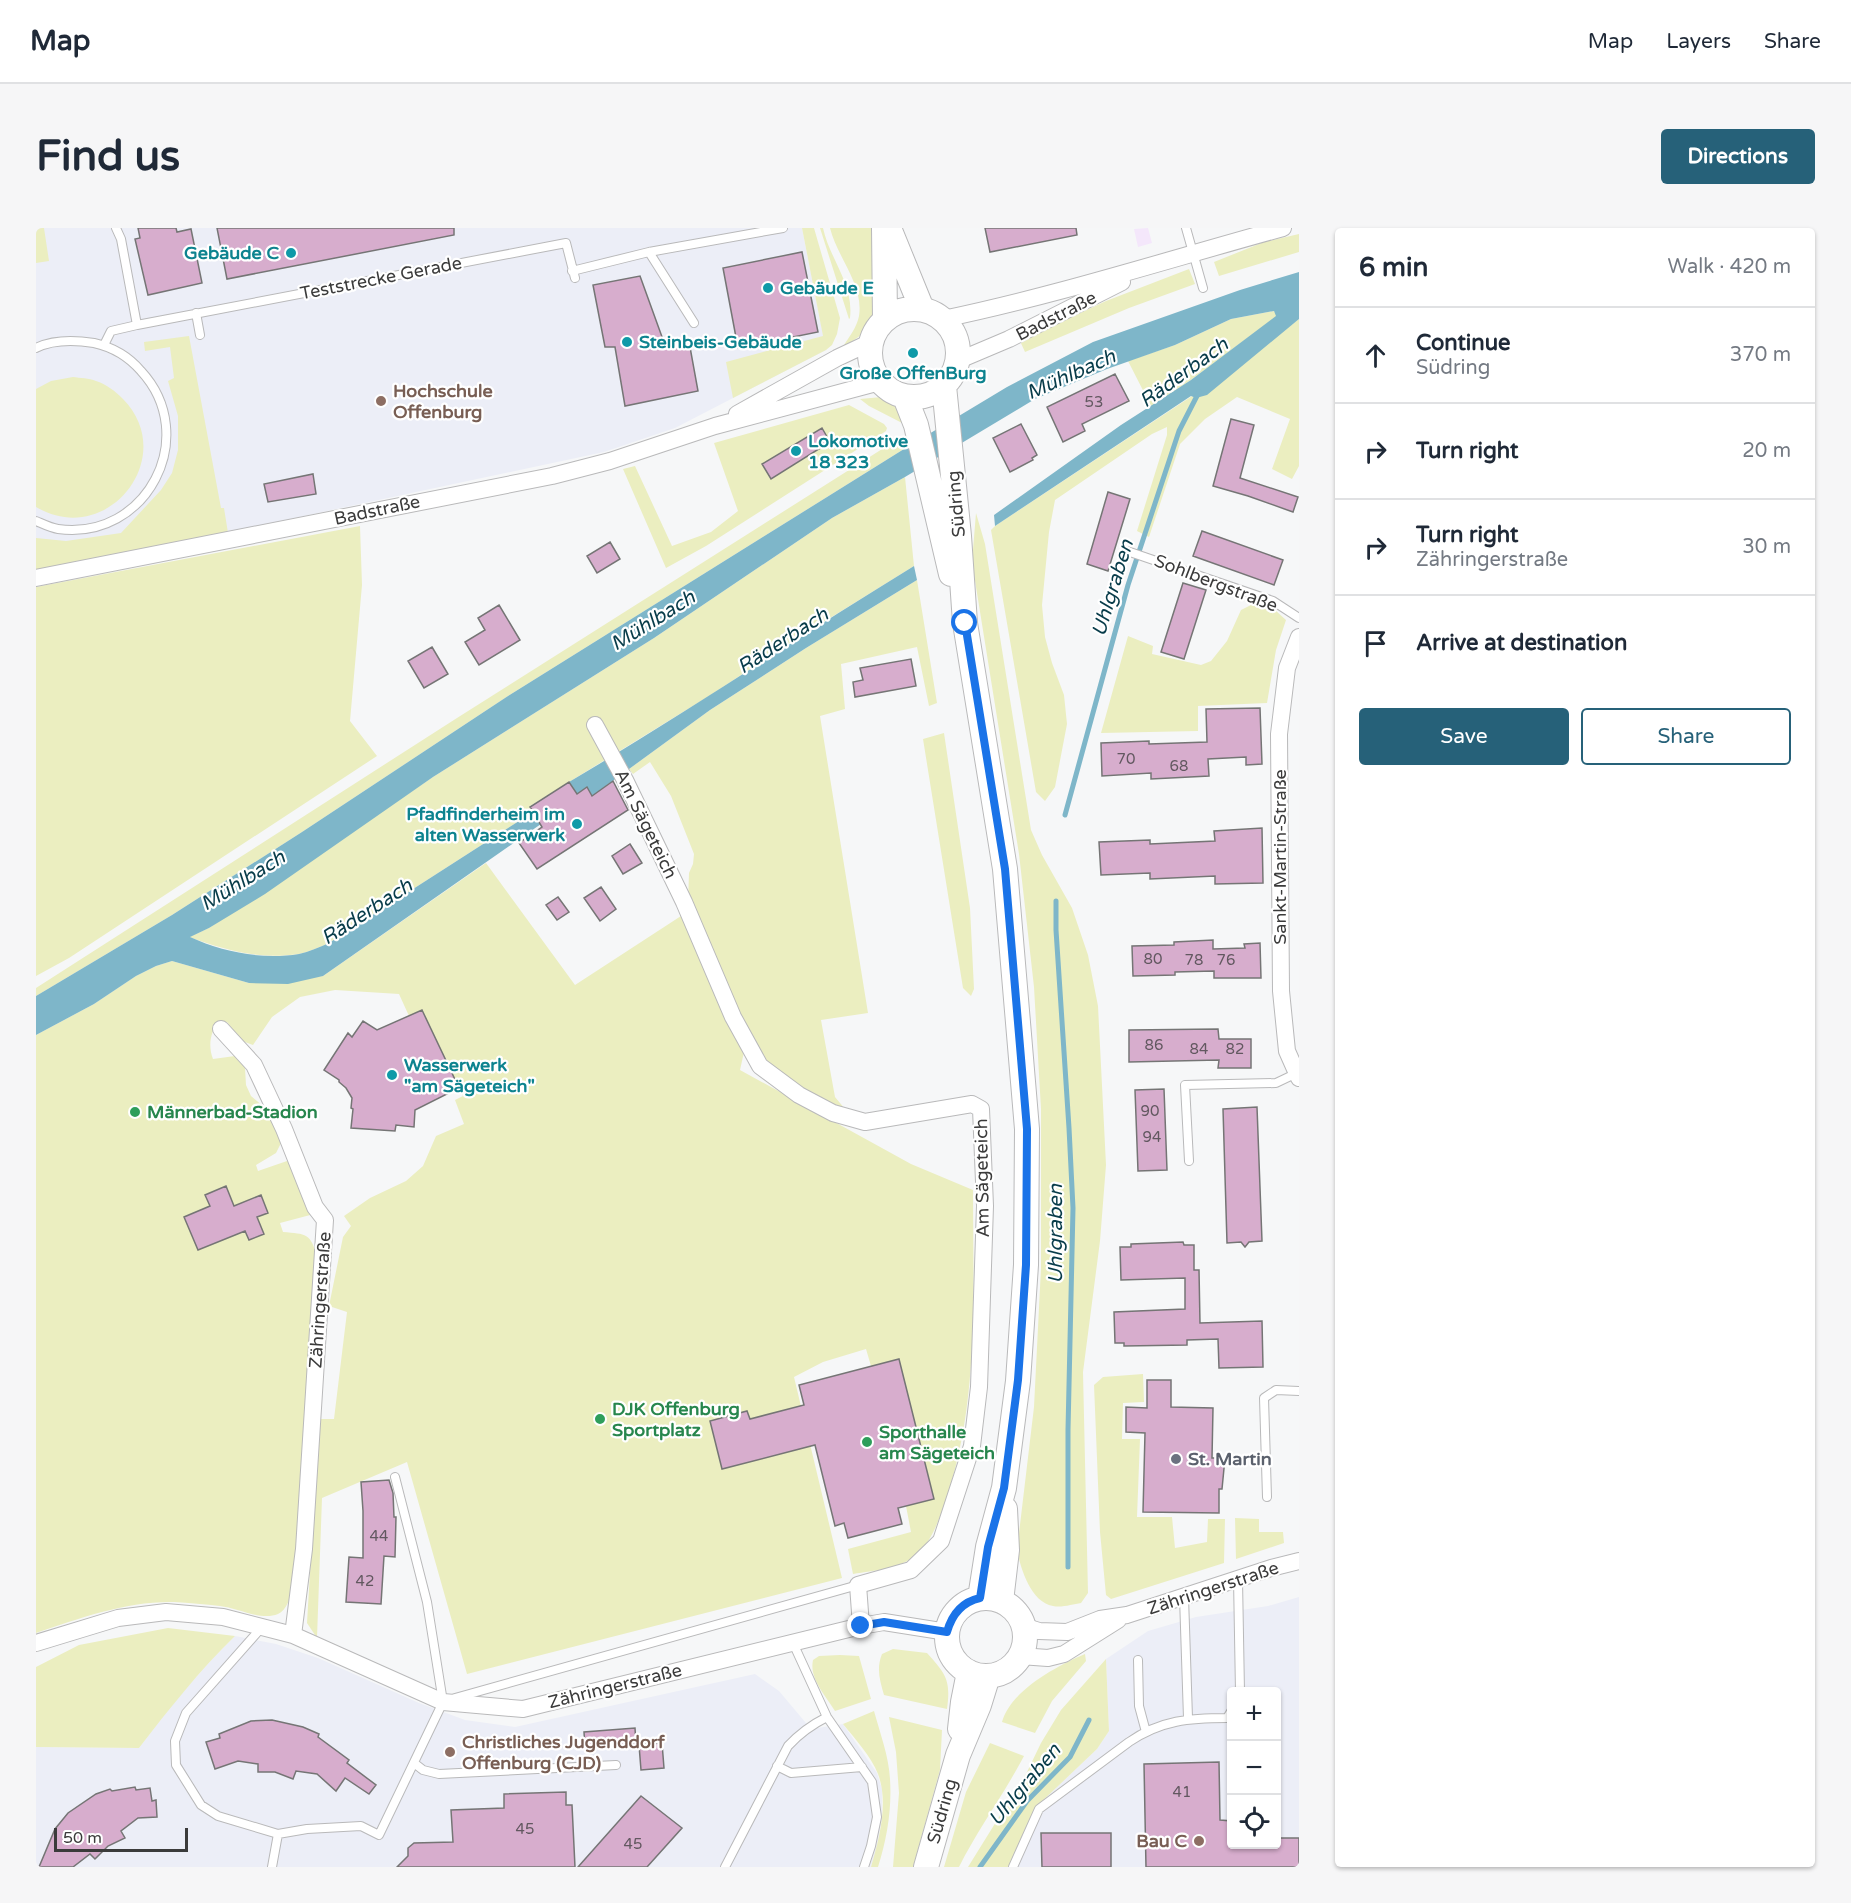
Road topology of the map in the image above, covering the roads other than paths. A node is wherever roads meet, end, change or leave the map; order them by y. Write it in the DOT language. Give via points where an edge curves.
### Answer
graph roads {
  1 [pos="116,228"];
  2 [pos="783,228"];
  3 [pos="884,228"];
  4 [pos="889,228"];
  5 [pos="1186,228"];
  6 [pos="1283,228"];
  7 [pos="649,252"];
  8 [pos="1192,253"];
  9 [pos="1152,267"];
  10 [pos="1203,288"];
  11 [pos="196,313"];
  12 [pos="933,314"];
  13 [pos="885,320"];
  14 [pos="694,323"];
  15 [pos="137,325"];
  16 [pos="200,335"];
  17 [pos="871,342"];
  18 [pos="104,345"];
  19 [pos="36,348"];
  20 [pos="957,361"];
  21 [pos="880,382"];
  22 [pos="905,397"];
  23 [pos="945,397"];
  24 [pos="715,426"];
  25 [pos="36,521"];
  26 [pos="1129,551"];
  27 [pos="36,578"];
  28 [pos="1299,618"];
  29 [pos="965,623"];
  30 [pos="1299,637"];
  31 [pos="595,725"];
  32 [pos="221,1029"];
  33 [pos="1298,1072"];
  34 [pos="1189,1161"];
  35 [pos="1299,1390"];
  36 [pos="395,1477"];
  37 [pos="1267,1497"];
  38 [pos="1299,1561"];
  39 [pos="1238,1579"];
  40 [pos="858,1585"];
  41 [pos="1184,1597"];
  42 [pos="991,1599"];
  43 [pos="1127,1616"];
  44 [pos="263,1626"];
  45 [pos="861,1626"];
  46 [pos="1023,1626"];
  47 [pos="947,1632"];
  48 [pos="293,1635"];
  49 [pos="36,1643"];
  50 [pos="793,1643"];
  51 [pos="1020,1656"];
  52 [pos="1138,1660"];
  53 [pos="979,1674"];
  54 [pos="1240,1687"];
  55 [pos="443,1702"];
  56 [pos="827,1718"];
  57 [pos="1188,1718"];
  58 [pos="1227,1718"];
  59 [pos="1146,1732"];
  60 [pos="414,1763"];
  61 [pos="616,1765"];
  62 [pos="777,1766"];
  63 [pos="862,1767"];
  64 [pos="278,1834"];
  65 [pos="272,1867"];
  66 [pos="725,1867"];
  67 [pos="864,1867"];
  68 [pos="926,1867"];
  69 [pos="1013,1867"];
  1 -- 15 [label="lane" via="122,239"];
  2 -- 7 [label="lane"];
  3 -- 13 [label="street"];
  4 -- 12 [label="street"];
  5 -- 8 [label="lane"];
  6 -- 8 [label="street, Badstraße"];
  7 -- 11 [label="lane, Teststrecke Gerade" via="574,274 566,243"];
  7 -- 14 [label="lane"];
  8 -- 9 [label="street, Badstraße"];
  8 -- 10 [label="lane"];
  9 -- 12 [label="street, Badstraße" via="1002,307"];
  9 -- 20 [label="street, Badstraße"];
  11 -- 15 [label="lane, Teststrecke Gerade"];
  11 -- 16 [label="lane"];
  12 -- 13 [label="street" via="903,310"];
  12 -- 20 [label="street" via="952,331 958,345"];
  13 -- 17 [label="street"];
  15 -- 18 [label="lane, Teststrecke Gerade" via="111,331"];
  17 -- 21 [label="street" via="871,363"];
  17 -- 24 [label="street, Badstraße"];
  18 -- 19 [label="lane" via="73,340"];
  18 -- 25 [label="lane" via="131,360 153,383 165,412 167,443 160,473 142,500 118,519 88,529 57,529"];
  20 -- 23 [label="street"];
  21 -- 22 [label="street"];
  21 -- 24 [label="street, Badstraße"];
  22 -- 23 [label="street"];
  22 -- 29 [label="street, Südring" via="916,425"];
  23 -- 29 [label="street, Südring"];
  24 -- 27 [label="street, Badstraße" via="552,476"];
  26 -- 28 [label="lane, Sohlbergstraße" via="1273,601"];
  29 -- 42 [label="street, Südring" via="1005,869 1027,1129 1026,1265 1018,1380 1004,1488 1007,1550"];
  30 -- 33 [label="street, Sankt-Martin-Straße" via="1287,668 1279,734 1281,991 1287,1051"];
  31 -- 40 [label="street, Am Sägeteich" via="625,780 684,902 733,1017 760,1066 799,1095 833,1113 865,1122 972,1104 981,1109 985,1206 979,1387 972,1446 941,1541 911,1570"];
  32 -- 48 [label="street, Zähringerstraße" via="254,1065 315,1207 325,1220 304,1550"];
  33 -- 34 [label="lane" via="1276,1083 1185,1085"];
  35 -- 37 [label="lane" via="1276,1390 1264,1398"];
  36 -- 55 [label="lane" via="427,1602"];
  38 -- 39 [label="street, Zähringerstraße"];
  39 -- 41 [label="street, Zähringerstraße"];
  39 -- 54 [label="lane"];
  40 -- 45 [label="street"];
  40 -- 55 [label="lane"];
  41 -- 43 [label="street, Zähringerstraße"];
  41 -- 57 [label="lane"];
  42 -- 46 [label="street" via="1009,1605"];
  42 -- 47 [label="street" via="960,1607"];
  43 -- 46 [label="street, Zähringerstraße" via="1100,1619 1067,1632 1052,1633"];
  43 -- 51 [label="street, Zähringerstraße" via="1064,1654 1048,1658"];
  44 -- 48 [label="street, Zähringerstraße"];
  44 -- 49 [label="street, Zähringerstraße" via="223,1617 166,1612 118,1618"];
  44 -- 64 [label="lane" via="186,1713 175,1741 176,1766 201,1805 218,1816"];
  45 -- 47 [label="street, Zähringerstraße" via="884,1622"];
  45 -- 50 [label="street, Zähringerstraße"];
  46 -- 51 [label="street" via="1025,1638"];
  47 -- 53 [label="street" via="952,1658 961,1667"];
  48 -- 55 [label="street, Zähringerstraße"];
  50 -- 55 [label="street, Zähringerstraße" via="523,1709"];
  50 -- 56 [label="lane"];
  51 -- 53 [label="street" via="1007,1670"];
  52 -- 59 [label="lane" via="1140,1706"];
  53 -- 68 [label="street, Südring" via="980,1705 958,1755"];
  55 -- 60 [label="lane"];
  56 -- 62 [label="lane" via="799,1734"];
  56 -- 63 [label="lane"];
  57 -- 58 [label="lane"];
  57 -- 59 [label="lane"];
  59 -- 69 [label="lane" via="1039,1809"];
  60 -- 61 [label="lane" via="439,1774"];
  60 -- 64 [label="lane" via="379,1834 361,1826"];
  62 -- 63 [label="lane" via="790,1773"];
  62 -- 66 [label="lane"];
  63 -- 67 [label="lane" via="872,1782 877,1817"];
  64 -- 65 [label="lane"];
}
